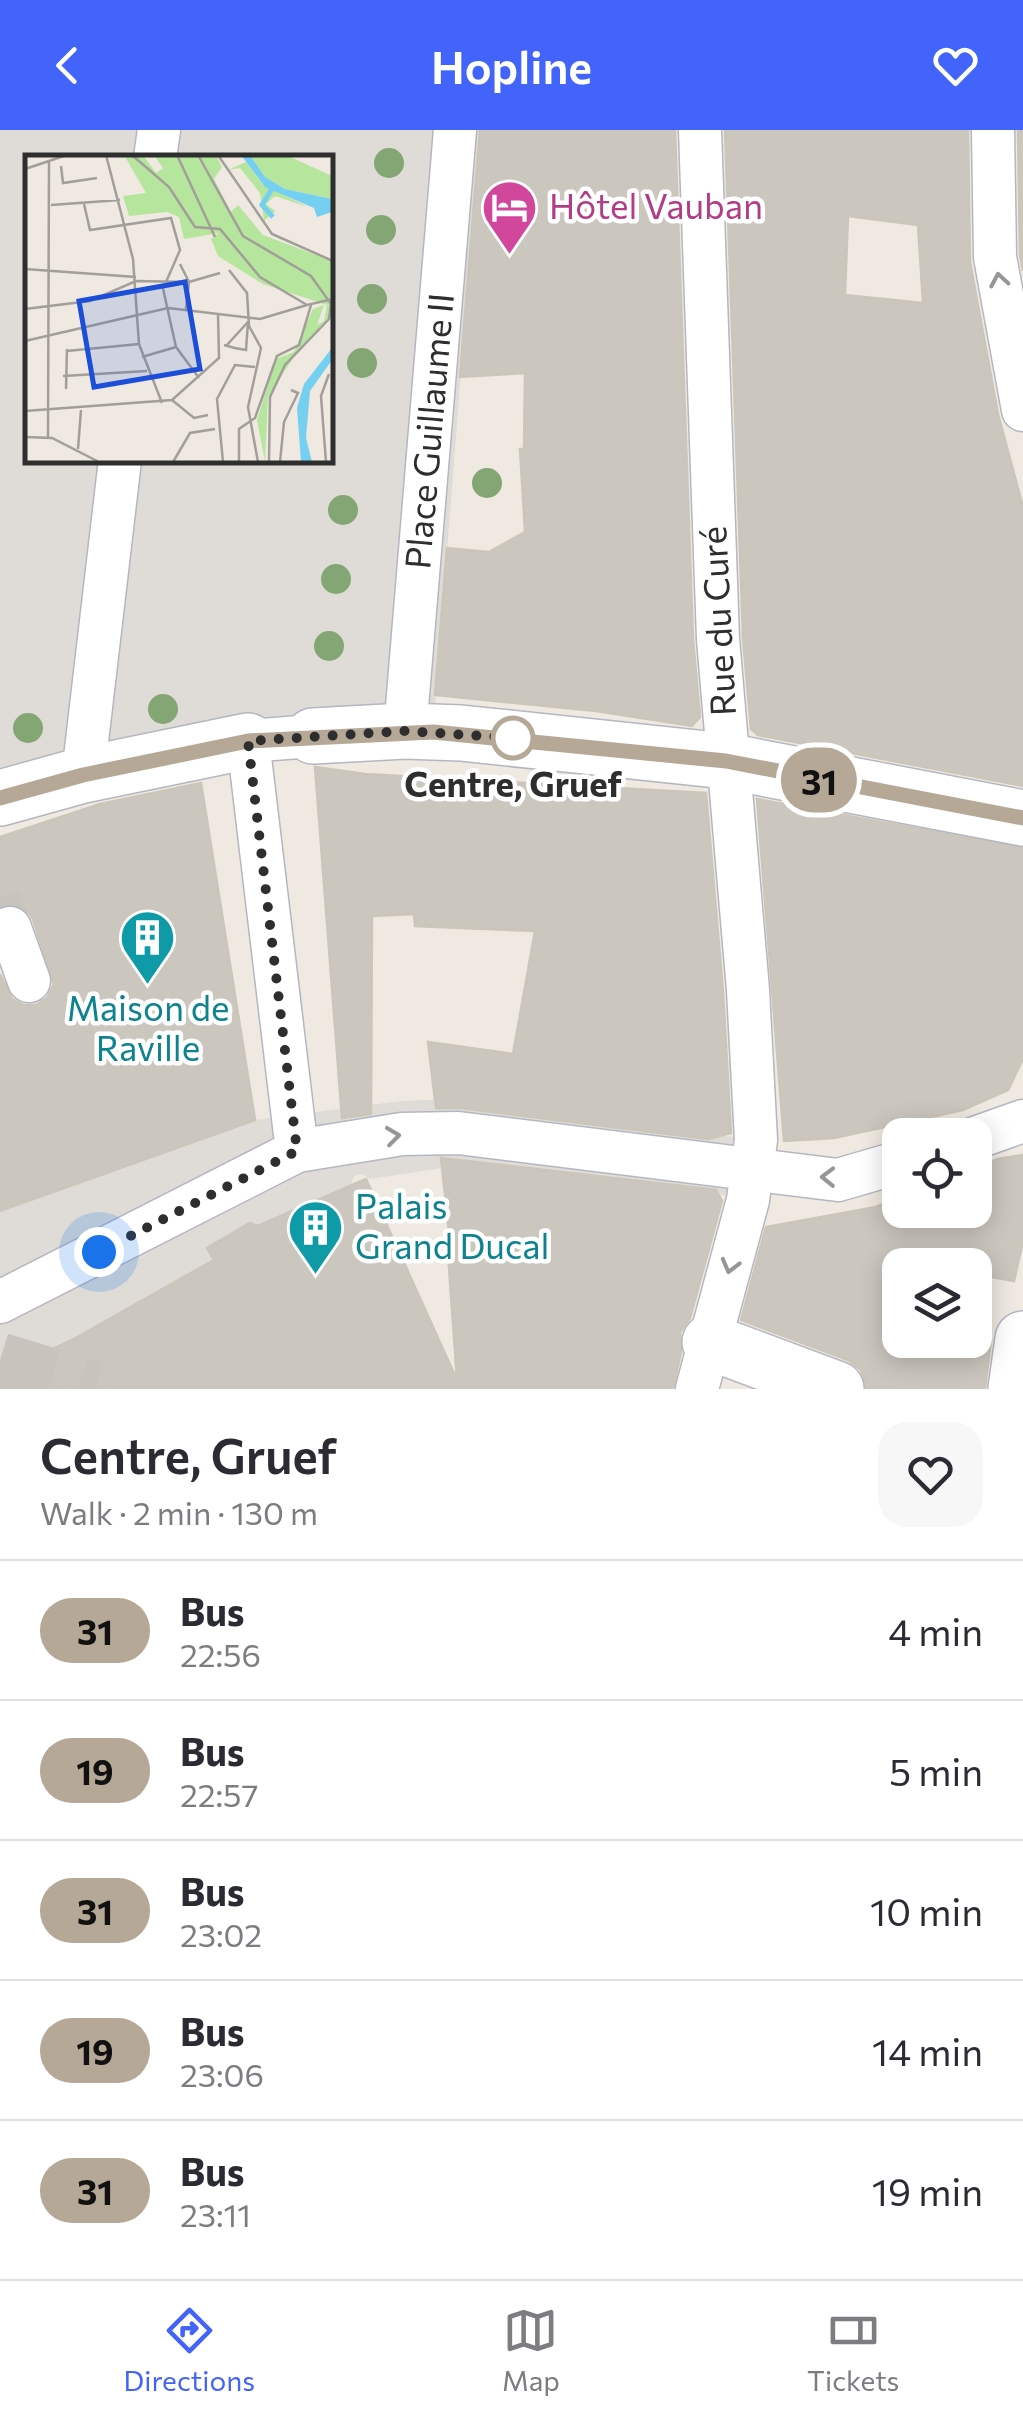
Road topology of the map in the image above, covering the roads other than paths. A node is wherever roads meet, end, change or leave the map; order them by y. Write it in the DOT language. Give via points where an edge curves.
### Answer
graph roads {
  1 [pos="158,130"];
  2 [pos="455,130"];
  3 [pos="700,130"];
  4 [pos="993,130"];
  5 [pos="155,155"];
  6 [pos="1023,410"];
  7 [pos="120,462"];
  8 [pos="405,731"];
  9 [pos="313,736"];
  10 [pos="248,741"];
  11 [pos="726,761"];
  12 [pos="83,775"];
  13 [pos="0,798"];
  14 [pos="1023,818"];
  15 [pos="10,928"];
  16 [pos="29,981"];
  17 [pos="1023,1121"];
  18 [pos="992,1132"];
  19 [pos="297,1151"];
  20 [pos="882,1167"];
  21 [pos="754,1172"];
  22 [pos="0,1302"];
  23 [pos="1023,1338"];
  24 [pos="703,1366"];
  25 [pos="836,1389"];
  26 [pos="1016,1389"];
  1 -- 5 [label="street"];
  2 -- 8 [label="street, Place Guillaume II"];
  3 -- 11 [label="street, Rue du Curé"];
  6 -- 4 [label="street, one-way" via="995,257"];
  7 -- 12 [label="street"];
  8 -- 9 [label="street"];
  8 -- 11 [label="street"];
  9 -- 10 [label="street"];
  10 -- 12 [label="street"];
  10 -- 19 [label="street"];
  11 -- 14 [label="street"];
  11 -- 21 [label="street, Rue du Curé" via="748,990"];
  12 -- 13 [label="street"];
  15 -- 16 [label="street"];
  17 -- 18 [label="street"];
  19 -- 21 [label="street, one-way" via="402,1134 458,1133"];
  19 -- 22 [label="street"];
  20 -- 21 [label="street, one-way" via="838,1180"];
  21 -- 24 [label="street, Rue du Curé, one-way"];
  23 -- 26 [label="street"];
  24 -- 25 [label="street"];
}
